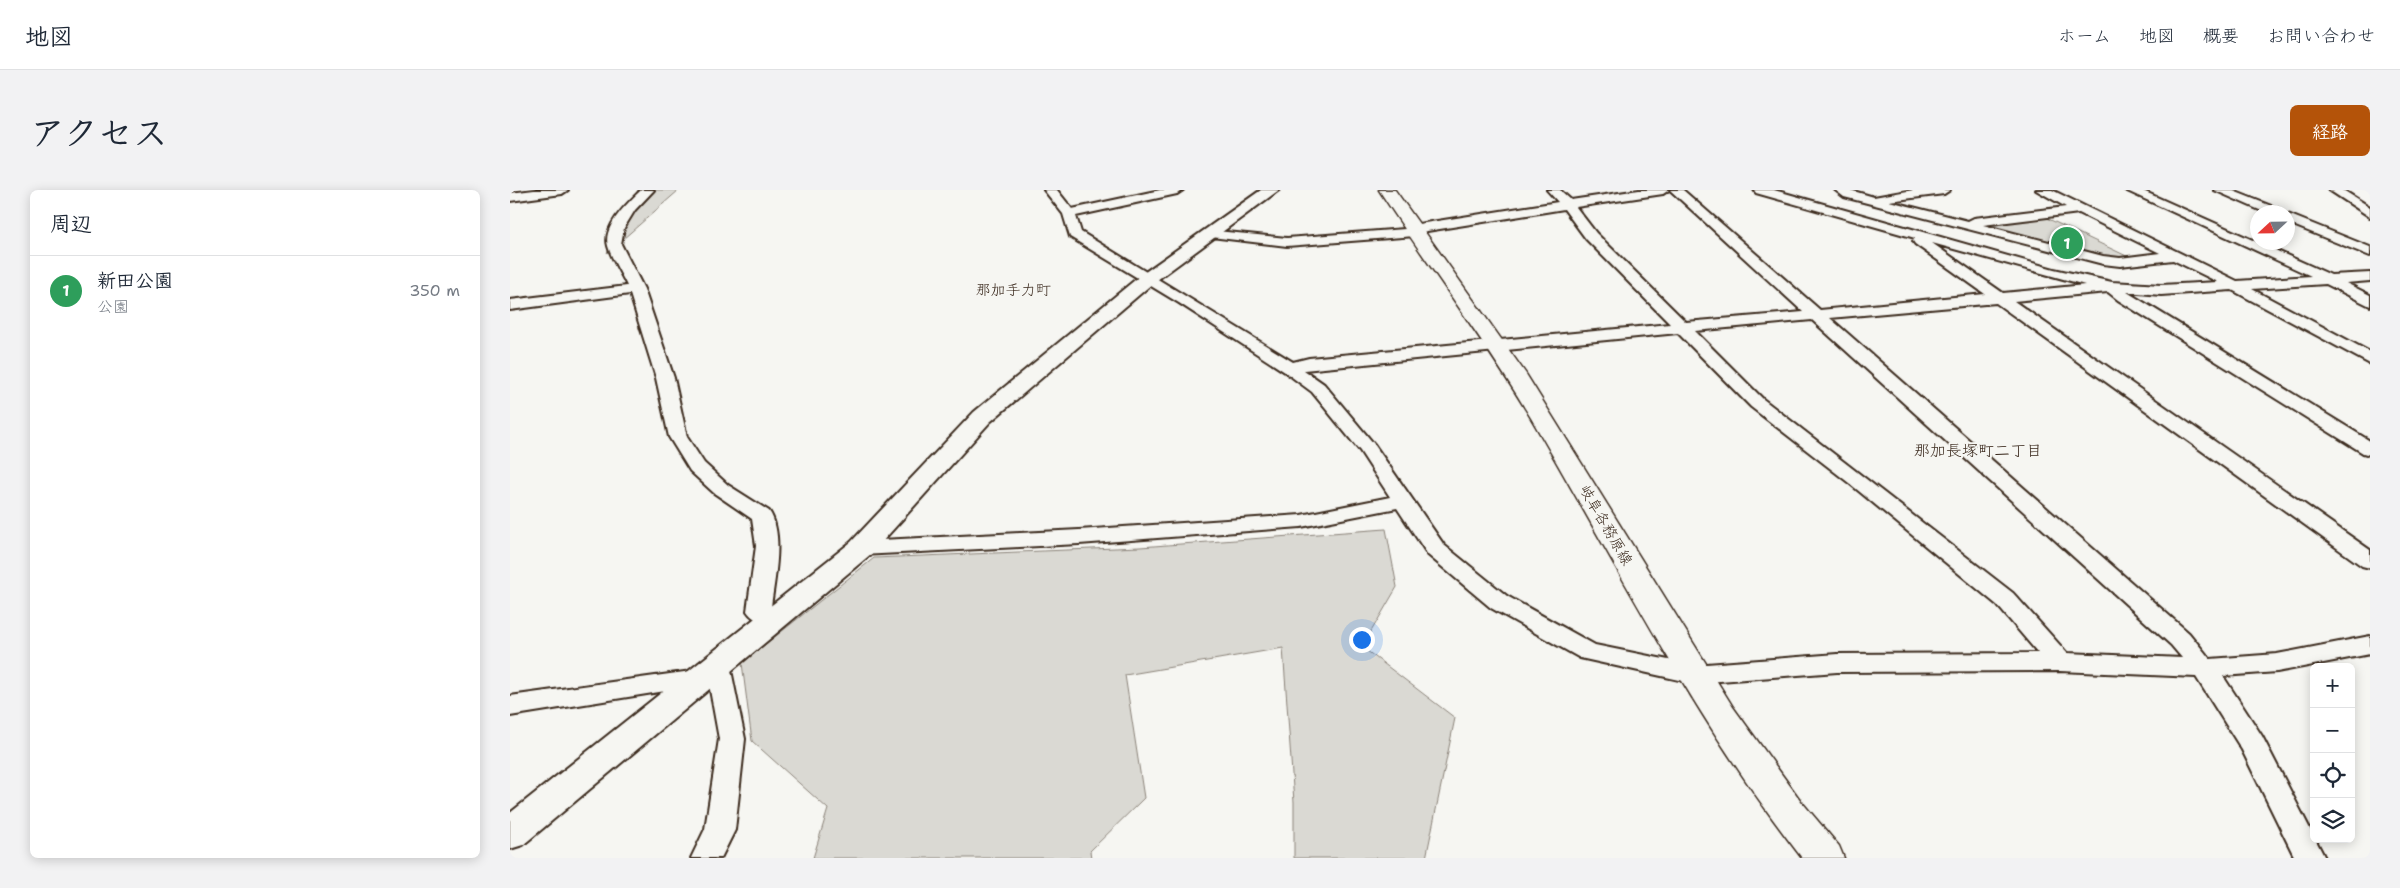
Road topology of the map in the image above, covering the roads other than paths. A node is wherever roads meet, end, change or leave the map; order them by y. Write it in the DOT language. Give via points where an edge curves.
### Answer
graph roads {
  1 [pos="562,190"];
  2 [pos="648,190"];
  3 [pos="1050,190"];
  4 [pos="1178,190"];
  5 [pos="1271,190"];
  6 [pos="1388,190"];
  7 [pos="1553,190"];
  8 [pos="1663,190"];
  9 [pos="1676,190"];
  10 [pos="1760,190"];
  11 [pos="1841,190"];
  12 [pos="1944,190"];
  13 [pos="2042,190"];
  14 [pos="2131,190"];
  15 [pos="2220,190"];
  16 [pos="2335,190"];
  17 [pos="510,197"];
  18 [pos="1874,201"];
  19 [pos="1568,205"];
  20 [pos="2257,205"];
  21 [pos="2081,209"];
  22 [pos="2370,213"];
  23 [pos="1069,214"];
  24 [pos="2295,221"];
  25 [pos="1969,226"];
  26 [pos="1414,230"];
  27 [pos="1915,232"];
  28 [pos="1211,233"];
  29 [pos="2370,252"];
  30 [pos="2176,255"];
  31 [pos="2370,277"];
  32 [pos="1147,279"];
  33 [pos="2326,279"];
  34 [pos="2234,285"];
  35 [pos="2112,287"];
  36 [pos="636,289"];
  37 [pos="1999,297"];
  38 [pos="2370,301"];
  39 [pos="510,305"];
  40 [pos="1814,315"];
  41 [pos="1684,328"];
  42 [pos="1496,345"];
  43 [pos="2370,359"];
  44 [pos="1291,368"];
  45 [pos="2370,449"];
  46 [pos="1402,501"];
  47 [pos="861,548"];
  48 [pos="2370,561"];
  49 [pos="776,618"];
  50 [pos="2370,645"];
  51 [pos="2060,662"];
  52 [pos="2206,668"];
  53 [pos="710,671"];
  54 [pos="1693,674"];
  55 [pos="510,706"];
  56 [pos="510,834"];
  57 [pos="706,858"];
  58 [pos="1825,858"];
  59 [pos="2310,858"];
  1 -- 17 [label="street"];
  2 -- 36 [label="street" via="630,208 617,228 614,244"];
  3 -- 23 [label="street"];
  4 -- 23 [label="street"];
  5 -- 28 [label="street"];
  6 -- 26 [label="main road, 岐阜各務原線"];
  7 -- 19 [label="street"];
  8 -- 19 [label="street"];
  9 -- 40 [label="street"];
  10 -- 27 [label="street"];
  11 -- 18 [label="street"];
  12 -- 18 [label="street"];
  13 -- 21 [label="street"];
  14 -- 33 [label="street"];
  15 -- 20 [label="street"];
  16 -- 22 [label="street"];
  18 -- 25 [label="street"];
  19 -- 26 [label="street"];
  19 -- 41 [label="street" via="1591,236"];
  21 -- 25 [label="street" via="1976,222"];
  21 -- 30 [label="street"];
  23 -- 32 [label="street" via="1075,234"];
  24 -- 29 [label="street"];
  25 -- 30 [label="street" via="2103,260 2120,262"];
  26 -- 28 [label="street" via="1286,242"];
  26 -- 42 [label="main road, 岐阜各務原線"];
  27 -- 35 [label="street"];
  27 -- 37 [label="street" via="1916,238"];
  28 -- 32 [label="street"];
  30 -- 34 [label="street"];
  31 -- 33 [label="street"];
  32 -- 44 [label="street"];
  32 -- 47 [label="street" via="982,417"];
  33 -- 34 [label="street"];
  33 -- 38 [label="street"];
  34 -- 35 [label="street" via="2161,290"];
  34 -- 43 [label="street"];
  35 -- 37 [label="street"];
  35 -- 45 [label="street"];
  36 -- 39 [label="street"];
  36 -- 49 [label="street" via="665,378 678,438 703,473 762,516 767,546 759,611"];
  37 -- 40 [label="street"];
  37 -- 48 [label="street"];
  40 -- 41 [label="street"];
  40 -- 52 [label="street" via="2180,639"];
  41 -- 42 [label="street"];
  41 -- 51 [label="street" via="1757,403 2005,599"];
  42 -- 44 [label="street" via="1309,363"];
  42 -- 54 [label="main road, 岐阜各務原線"];
  44 -- 46 [label="street" via="1318,388 1367,448"];
  46 -- 47 [label="street" via="1301,521"];
  46 -- 54 [label="street" via="1436,550 1499,602 1589,652"];
  47 -- 49 [label="street"];
  49 -- 53 [label="street"];
  50 -- 52 [label="street" via="2277,663"];
  51 -- 52 [label="street"];
  51 -- 54 [label="street" via="1837,662"];
  52 -- 59 [label="street" via="2266,767"];
  53 -- 55 [label="street"];
  53 -- 56 [label="street"];
  53 -- 57 [label="street" via="732,738 720,830"];
  54 -- 58 [label="main road, 岐阜各務原線" via="1796,824"];
}
